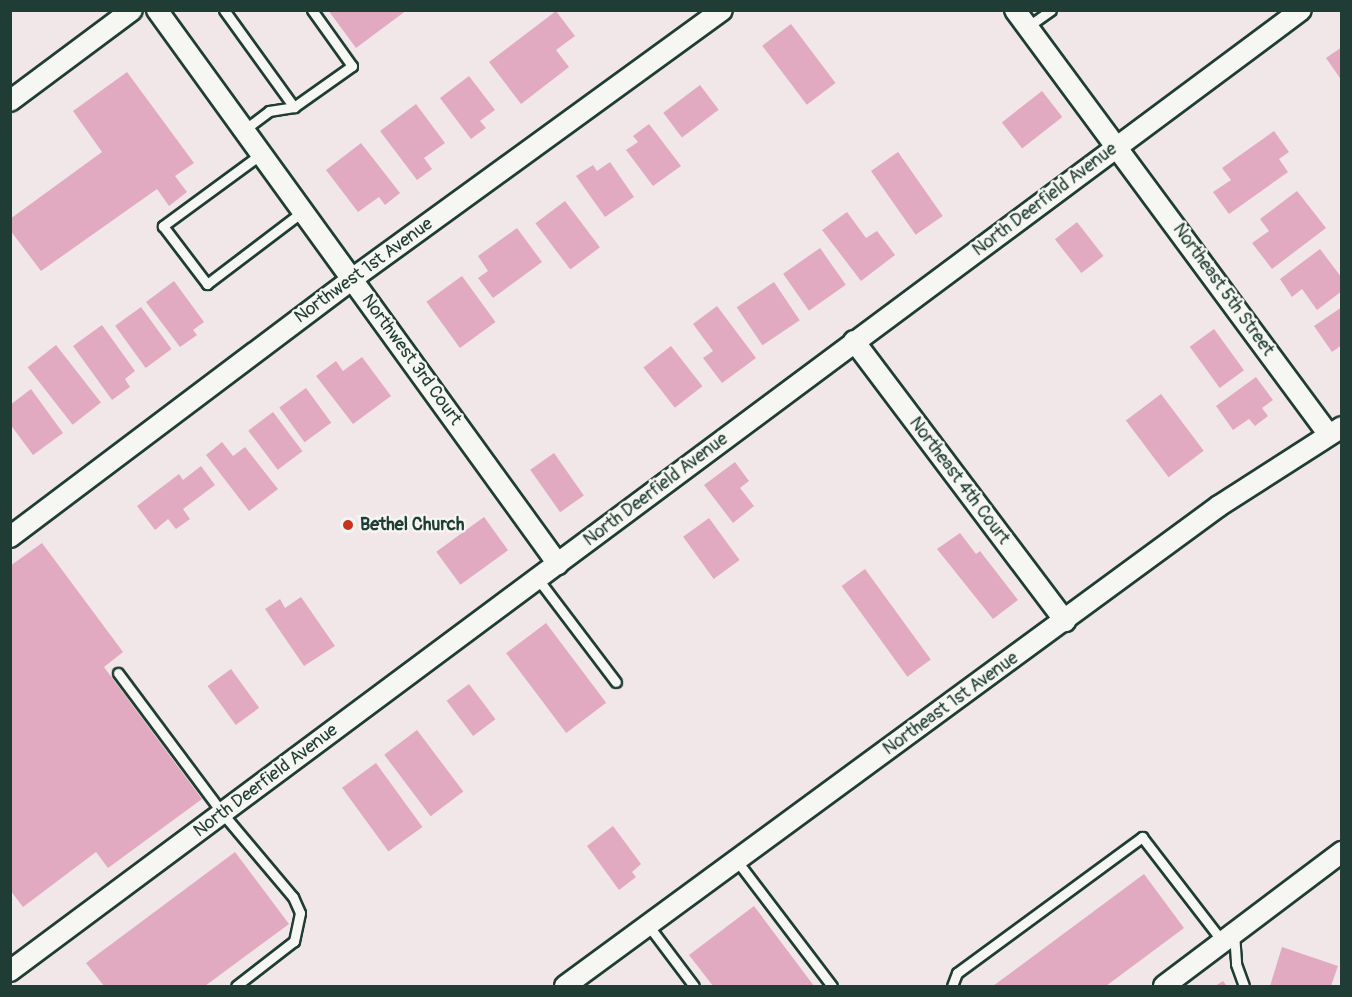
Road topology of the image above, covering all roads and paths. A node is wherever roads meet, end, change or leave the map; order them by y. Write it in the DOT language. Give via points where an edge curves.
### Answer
graph roads {
  1 [pos="132,10"];
  2 [pos="157,10"];
  3 [pos="224,10"];
  4 [pos="312,10"];
  5 [pos="722,10"];
  6 [pos="1015,10"];
  7 [pos="1051,10"];
  8 [pos="1301,10"];
  9 [pos="1028,27"];
  10 [pos="10,101"];
  11 [pos="294,107"];
  12 [pos="244,130"];
  13 [pos="1117,146"];
  14 [pos="261,154"];
  15 [pos="303,211"];
  16 [pos="352,279"];
  17 [pos="854,341"];
  18 [pos="1335,431"];
  19 [pos="10,537"];
  20 [pos="558,564"];
  21 [pos="538,579"];
  22 [pos="1065,621"];
  23 [pos="118,673"];
  24 [pos="616,682"];
  25 [pos="223,814"];
  26 [pos="1341,852"];
  27 [pos="737,861"];
  28 [pos="648,925"];
  29 [pos="1229,938"];
  30 [pos="10,971"];
  31 [pos="1246,986"];
  32 [pos="236,987"];
  33 [pos="565,987"];
  34 [pos="694,987"];
  35 [pos="832,987"];
  36 [pos="952,987"];
  37 [pos="1164,987"];
  1 -- 10 [label="street"];
  2 -- 12 [label="street, Northwest 3rd Court"];
  3 -- 11 [label="lane"];
  4 -- 11 [label="lane" via="352,66"];
  5 -- 16 [label="street, Northwest 1st Avenue"];
  6 -- 9 [label="street, Northeast 5th Street"];
  7 -- 9 [label="lane"];
  8 -- 13 [label="street, North Deerfield Avenue"];
  9 -- 13 [label="street, Northeast 5th Street"];
  11 -- 12 [label="lane" via="269,111"];
  12 -- 14 [label="street, Northwest 3rd Court"];
  13 -- 17 [label="street, North Deerfield Avenue"];
  13 -- 18 [label="street, Northeast 5th Street"];
  14 -- 15 [label="street, Northwest 3rd Court"];
  14 -- 15 [label="lane" via="163,226 207,284"];
  15 -- 16 [label="street, Northwest 3rd Court"];
  16 -- 19 [label="street, Northwest 1st Avenue"];
  16 -- 20 [label="street, Northwest 3rd Court"];
  17 -- 20 [label="street, North Deerfield Avenue"];
  17 -- 22 [label="street, Northeast 4th Court"];
  18 -- 22 [label="street, Northeast 1st Avenue" via="1219,506"];
  20 -- 21 [label="street, North Deerfield Avenue"];
  21 -- 24 [label="lane"];
  21 -- 25 [label="street, North Deerfield Avenue"];
  22 -- 27 [label="street, Northeast 1st Avenue"];
  23 -- 25 [label="lane"];
  25 -- 30 [label="street, North Deerfield Avenue"];
  25 -- 32 [label="lane" via="293,897 300,913 294,941"];
  26 -- 29 [label="street"];
  27 -- 28 [label="street, Northeast 1st Avenue"];
  27 -- 35 [label="lane"];
  28 -- 33 [label="street, Northeast 1st Avenue"];
  28 -- 34 [label="lane"];
  29 -- 31 [label="lane"];
  29 -- 36 [label="lane" via="1142,837 957,973"];
  29 -- 37 [label="street"];
}
